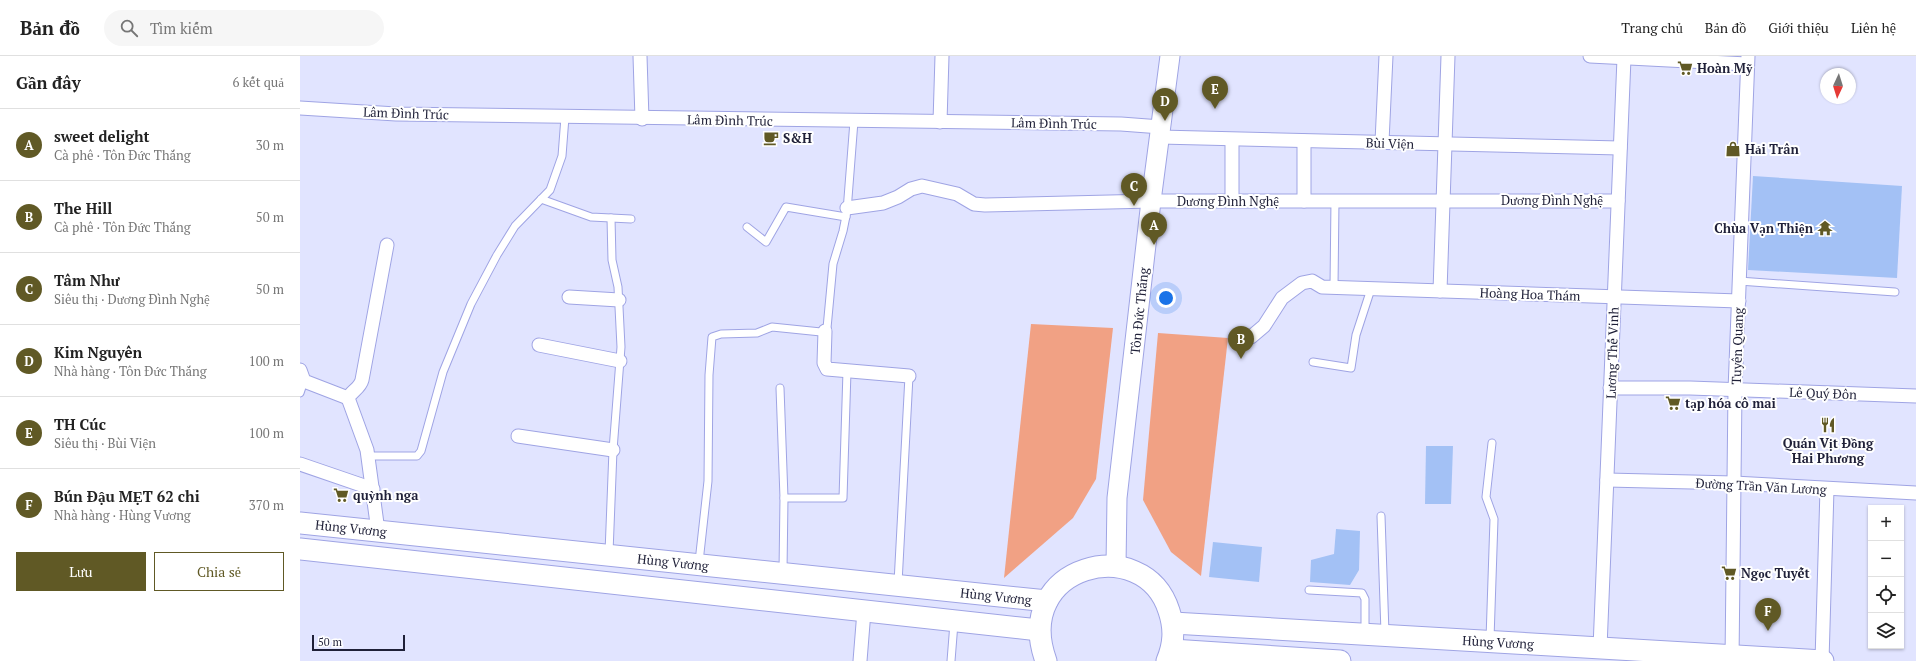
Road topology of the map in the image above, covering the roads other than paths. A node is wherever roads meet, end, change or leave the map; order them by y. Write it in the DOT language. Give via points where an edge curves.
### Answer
graph roads {
  1 [pos="640,56"];
  2 [pos="942,56"];
  3 [pos="1170,56"];
  4 [pos="1386,56"];
  5 [pos="1448,56"];
  6 [pos="1590,56"];
  7 [pos="1631,57"];
  8 [pos="1748,60"];
  9 [pos="300,108"];
  10 [pos="565,117"];
  11 [pos="642,119"];
  12 [pos="854,121"];
  13 [pos="940,122"];
  14 [pos="1160,132"];
  15 [pos="1232,140"];
  16 [pos="1304,141"];
  17 [pos="1382,142"];
  18 [pos="1445,145"];
  19 [pos="1620,148"];
  20 [pos="541,199"];
  21 [pos="1304,200"];
  22 [pos="1335,200"];
  23 [pos="1442,200"];
  24 [pos="1151,201"];
  25 [pos="1232,201"];
  26 [pos="1618,201"];
  27 [pos="847,213"];
  28 [pos="611,218"];
  29 [pos="631,219"];
  30 [pos="747,227"];
  31 [pos="387,245"];
  32 [pos="1739,281"];
  33 [pos="1328,287"];
  34 [pos="1371,289"];
  35 [pos="1440,291"];
  36 [pos="1896,292"];
  37 [pos="569,297"];
  38 [pos="1614,297"];
  39 [pos="619,300"];
  40 [pos="1739,301"];
  41 [pos="825,331"];
  42 [pos="1235,338"];
  43 [pos="539,345"];
  44 [pos="620,361"];
  45 [pos="1313,362"];
  46 [pos="847,371"];
  47 [pos="909,376"];
  48 [pos="301,381"];
  49 [pos="780,388"];
  50 [pos="1610,388"];
  51 [pos="1735,390"];
  52 [pos="1916,396"];
  53 [pos="348,398"];
  54 [pos="518,436"];
  55 [pos="1492,443"];
  56 [pos="613,450"];
  57 [pos="368,456"];
  58 [pos="300,464"];
  59 [pos="1607,480"];
  60 [pos="1734,483"];
  61 [pos="373,489"];
  62 [pos="1827,489"];
  63 [pos="1916,493"];
  64 [pos="784,498"];
  65 [pos="1381,516"];
  66 [pos="300,523"];
  67 [pos="378,531"];
  68 [pos="300,549"];
  69 [pos="609,556"];
  70 [pos="699,565"];
  71 [pos="1116,566"];
  72 [pos="783,573"];
  73 [pos="607,584"];
  74 [pos="898,586"];
  75 [pos="1309,590"];
  76 [pos="1047,601"];
  77 [pos="864,611"];
  78 [pos="954,621"];
  79 [pos="1173,623"];
  80 [pos="1039,630"];
  81 [pos="1375,635"];
  82 [pos="1489,642"];
  83 [pos="1600,648"];
  84 [pos="1169,656"];
  85 [pos="1732,658"];
  86 [pos="1273,659"];
  87 [pos="860,661"];
  88 [pos="951,661"];
  89 [pos="1046,661"];
  90 [pos="1340,661"];
  91 [pos="1822,661"];
  1 -- 11 [label="street"];
  2 -- 13 [label="street"];
  3 -- 14 [label="street, Tôn Đức Thắng"];
  4 -- 17 [label="street"];
  5 -- 18 [label="street"];
  6 -- 7 [label="street"];
  7 -- 8 [label="street"];
  7 -- 19 [label="street, Lương Thế Vinh"];
  8 -- 32 [label="street, Tuyên Quang"];
  9 -- 10 [label="street, Lâm Đình Trúc" via="390,114"];
  10 -- 11 [label="street, Lâm Đình Trúc"];
  10 -- 20 [label="lane" via="562,156 557,174 550,190"];
  11 -- 12 [label="street, Lâm Đình Trúc"];
  12 -- 13 [label="street, Lâm Đình Trúc"];
  12 -- 27 [label="lane"];
  13 -- 14 [label="street, Lâm Đình Trúc"];
  14 -- 15 [label="street, Bùi Viện"];
  14 -- 24 [label="street, Tôn Đức Thắng"];
  15 -- 16 [label="street, Bùi Viện"];
  15 -- 25 [label="street"];
  16 -- 17 [label="street, Bùi Viện"];
  16 -- 21 [label="street"];
  17 -- 18 [label="street, Bùi Viện"];
  18 -- 19 [label="street, Bùi Viện"];
  18 -- 23 [label="street"];
  19 -- 26 [label="street, Lương Thế Vinh"];
  20 -- 28 [label="lane" via="591,216"];
  20 -- 57 [label="lane" via="516,226 496,255 471,304 443,372 419,454"];
  21 -- 22 [label="street, Dương Đình Nghệ"];
  21 -- 25 [label="street, Dương Đình Nghệ"];
  22 -- 23 [label="street, Dương Đình Nghệ"];
  22 -- 33 [label="lane"];
  23 -- 26 [label="street, Dương Đình Nghệ"];
  23 -- 35 [label="street"];
  24 -- 25 [label="street, Dương Đình Nghệ"];
  24 -- 27 [label="street, Dương Đình Nghệ" via="986,205 974,204 957,194 922,186 911,188 883,203"];
  24 -- 71 [label="street, Tôn Đức Thắng" via="1117,498"];
  26 -- 38 [label="street, Lương Thế Vinh"];
  27 -- 30 [label="lane" via="786,207 766,242"];
  27 -- 41 [label="lane" via="833,264 828,324"];
  28 -- 29 [label="lane"];
  28 -- 39 [label="lane" via="612,260"];
  31 -- 53 [label="street" via="361,385"];
  32 -- 36 [label="lane"];
  32 -- 40 [label="street, Tuyên Quang"];
  33 -- 34 [label="street, Hoàng Hoa Thám"];
  33 -- 42 [label="street, Hoàng Hoa Thám" via="1312,280 1302,282 1282,298 1264,326 1251,337"];
  34 -- 35 [label="street, Hoàng Hoa Thám"];
  34 -- 45 [label="lane" via="1356,335 1351,368"];
  35 -- 38 [label="street, Hoàng Hoa Thám"];
  37 -- 39 [label="street"];
  38 -- 40 [label="street, Hoàng Hoa Thám"];
  38 -- 50 [label="street, Lương Thế Vinh"];
  39 -- 44 [label="lane"];
  40 -- 51 [label="street, Tuyên Quang"];
  41 -- 46 [label="street" via="825,367"];
  41 -- 70 [label="lane" via="772,327 757,333 721,334 712,338 708,481"];
  43 -- 44 [label="street"];
  44 -- 56 [label="lane"];
  46 -- 47 [label="street"];
  46 -- 64 [label="lane" via="843,498"];
  47 -- 74 [label="lane"];
  48 -- 53 [label="street"];
  49 -- 64 [label="lane"];
  50 -- 51 [label="street, Lê Quý Đôn"];
  50 -- 59 [label="street, Lương Thế Vinh"];
  51 -- 52 [label="street, Lê Quý Đôn"];
  51 -- 60 [label="street, Tuyên Quang"];
  53 -- 57 [label="street"];
  54 -- 56 [label="street"];
  55 -- 82 [label="lane" via="1486,497 1494,519"];
  56 -- 69 [label="lane"];
  57 -- 61 [label="street"];
  58 -- 61 [label="street"];
  59 -- 60 [label="street, Đường Trần Văn Lương"];
  59 -- 83 [label="street, Lương Thế Vinh"];
  60 -- 62 [label="street, Đường Trần Văn Lương"];
  60 -- 85 [label="street, Tuyên Quang"];
  61 -- 67 [label="street"];
  62 -- 63 [label="street, Đường Trần Văn Lương"];
  62 -- 91 [label="street"];
  64 -- 72 [label="lane"];
  65 -- 81 [label="lane"];
  66 -- 67 [label="main road, Hùng Vương"];
  67 -- 69 [label="main road, Hùng Vương"];
  68 -- 73 [label="main road, Hùng Vương"];
  69 -- 70 [label="main road, Hùng Vương"];
  69 -- 73 [label="main road"];
  70 -- 72 [label="main road, Hùng Vương"];
  71 -- 76 [label="main road" via="1095,567 1076,573 1059,585"];
  71 -- 79 [label="main road" via="1136,572 1154,585 1167,603"];
  72 -- 74 [label="main road, Hùng Vương"];
  73 -- 77 [label="main road, Hùng Vương"];
  74 -- 76 [label="main road, Hùng Vương"];
  75 -- 81 [label="lane" via="1362,593"];
  76 -- 80 [label="main road" via="1041,615"];
  77 -- 78 [label="main road, Hùng Vương"];
  77 -- 87 [label="street"];
  78 -- 80 [label="main road, Hùng Vương"];
  78 -- 88 [label="lane"];
  79 -- 81 [label="main road, Hùng Vương"];
  79 -- 84 [label="main road" via="1174,637"];
  80 -- 89 [label="main road"];
  81 -- 82 [label="main road, Hùng Vương"];
  82 -- 83 [label="main road, Hùng Vương"];
  83 -- 85 [label="main road, Hùng Vương"];
  84 -- 86 [label="main road"];
  85 -- 91 [label="main road, Hùng Vương"];
  86 -- 90 [label="main road"];
}
